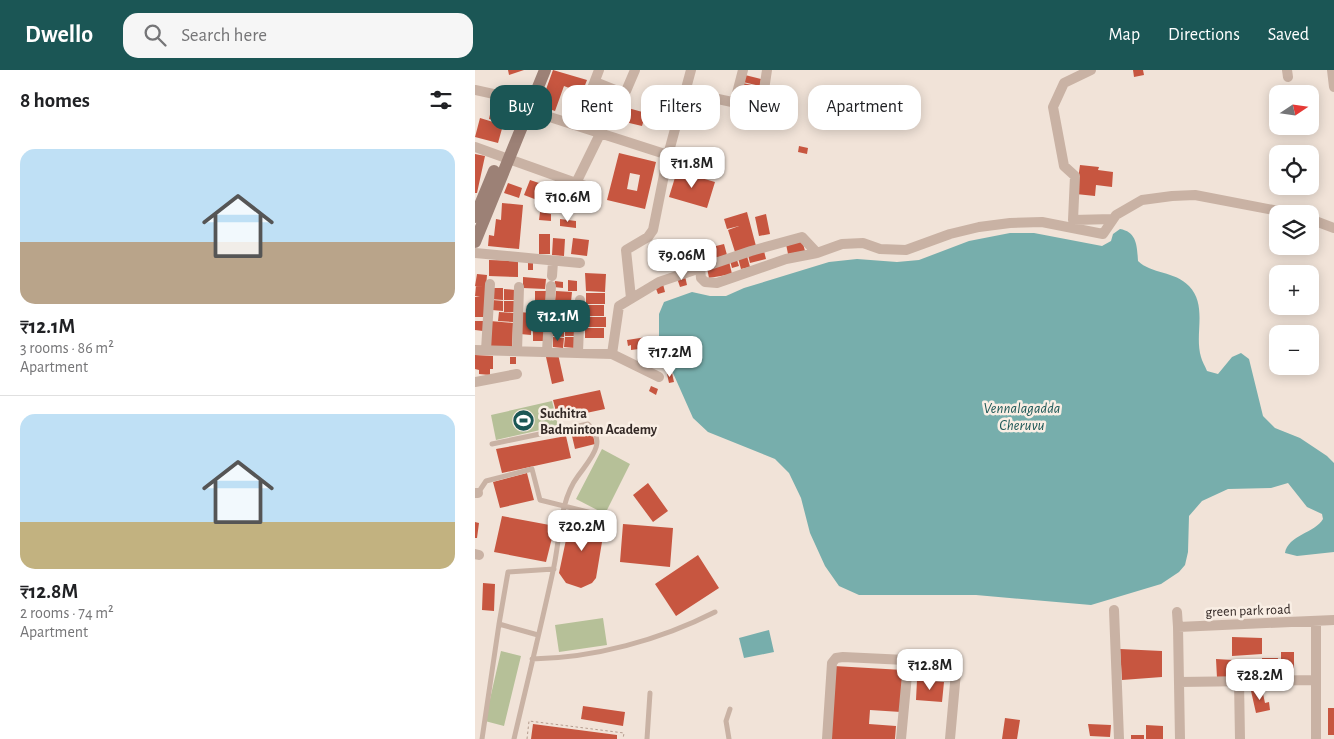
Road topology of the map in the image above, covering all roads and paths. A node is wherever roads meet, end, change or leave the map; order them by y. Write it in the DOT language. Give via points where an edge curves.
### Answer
graph roads {
  1 [pos="537,70"];
  2 [pos="545,70"];
  3 [pos="599,70"];
  4 [pos="635,70"];
  5 [pos="691,70"];
  6 [pos="743,70"];
  7 [pos="767,70"];
  8 [pos="1091,70"];
  9 [pos="1331,70"];
  10 [pos="595,82"];
  11 [pos="532,85"];
  12 [pos="537,85"];
  13 [pos="594,85"];
  14 [pos="687,85"];
  15 [pos="765,85"];
  16 [pos="1334,87"];
  17 [pos="475,90"];
  18 [pos="490,94"];
  19 [pos="720,99"];
  20 [pos="516,130"];
  21 [pos="590,130"];
  22 [pos="675,130"];
  23 [pos="600,134"];
  24 [pos="475,148"];
  25 [pos="668,155"];
  26 [pos="505,157"];
  27 [pos="576,183"];
  28 [pos="592,188"];
  29 [pos="478,202"];
  30 [pos="1269,209"];
  31 [pos="475,217"];
  32 [pos="1113,219"];
  33 [pos="1319,222"];
  34 [pos="1334,228"];
  35 [pos="475,242"];
  36 [pos="475,253"];
  37 [pos="817,253"];
  38 [pos="553,262"];
  39 [pos="580,263"];
  40 [pos="700,268"];
  41 [pos="489,284"];
  42 [pos="519,287"];
  43 [pos="631,298"];
  44 [pos="580,300"];
  45 [pos="475,350"];
  46 [pos="486,350"];
  47 [pos="517,351"];
  48 [pos="547,351"];
  49 [pos="578,352"];
  50 [pos="612,354"];
  51 [pos="517,374"];
  52 [pos="659,377"];
  53 [pos="475,382"];
  54 [pos="492,444"];
  55 [pos="476,493"];
  56 [pos="566,506"];
  57 [pos="612,518"];
  58 [pos="554,569"];
  59 [pos="1114,610"];
  60 [pos="715,612"];
  61 [pos="1177,612"];
  62 [pos="1334,620"];
  63 [pos="1316,621"];
  64 [pos="499,624"];
  65 [pos="1178,627"];
  66 [pos="538,635"];
  67 [pos="532,659"];
  68 [pos="956,672"];
  69 [pos="1315,680"];
  70 [pos="1179,682"];
  71 [pos="1239,682"];
  72 [pos="650,692"];
  73 [pos="730,710"];
  74 [pos="482,739"];
  75 [pos="514,739"];
  76 [pos="527,739"];
  77 [pos="623,739"];
  78 [pos="647,739"];
  79 [pos="729,739"];
  80 [pos="827,739"];
  81 [pos="901,739"];
  82 [pos="950,739"];
  83 [pos="1119,739"];
  84 [pos="1180,739"];
  85 [pos="1240,739"];
  86 [pos="1315,739"];
  1 -- 11 [label="main road"];
  2 -- 12 [label="main road"];
  3 -- 10 [label="street"];
  4 -- 10 [label="street" via="626,91 620,92"];
  5 -- 14 [label="street"];
  6 -- 19 [label="street" via="736,97 732,102"];
  7 -- 15 [label="street"];
  8 -- 32 [label="street" via="1064,83 1053,107 1065,166 1075,176 1073,220"];
  9 -- 16 [label="street"];
  10 -- 13 [label="street"];
  17 -- 18 [label="street"];
  20 -- 26 [label="main road"];
  21 -- 23 [label="street"];
  22 -- 25 [label="street"];
  23 -- 25 [label="street"];
  23 -- 27 [label="street"];
  24 -- 26 [label="street"];
  25 -- 43 [label="street" via="653,230 648,237 626,250"];
  26 -- 27 [label="street"];
  26 -- 29 [label="main road"];
  26 -- 35 [label="main road"];
  27 -- 28 [label="street"];
  29 -- 31 [label="main road"];
  30 -- 32 [label="street" via="1195,195 1142,200"];
  32 -- 37 [label="street" via="1103,234 1041,222 1010,223 950,234 907,250 842,244"];
  33 -- 34 [label="street"];
  36 -- 38 [label="street"];
  37 -- 40 [label="street" via="802,237"];
  37 -- 40 [label="street" via="786,259 717,283 705,282"];
  38 -- 39 [label="street"];
  38 -- 48 [label="street"];
  40 -- 43 [label="street" via="659,282"];
  41 -- 46 [label="street"];
  42 -- 47 [label="street"];
  43 -- 50 [label="street" via="619,306"];
  44 -- 49 [label="street"];
  45 -- 46 [label="street"];
  46 -- 47 [label="street"];
  47 -- 48 [label="street"];
  48 -- 49 [label="street"];
  49 -- 50 [label="street"];
  50 -- 52 [label="street"];
  51 -- 53 [label="street"];
  54 -- 56 [label="lane" via="588,424 595,430 597,450 569,488"];
  55 -- 56 [label="lane" via="485,481 532,470 540,500"];
  56 -- 57 [label="lane"];
  56 -- 58 [label="lane"];
  58 -- 64 [label="lane" via="508,572"];
  58 -- 66 [label="lane"];
  59 -- 83 [label="street"];
  60 -- 67 [label="lane" via="676,630 594,652"];
  61 -- 65 [label="street"];
  62 -- 63 [label="street, green park road"];
  63 -- 65 [label="street, green park road"];
  63 -- 69 [label="street"];
  64 -- 66 [label="lane"];
  64 -- 74 [label="lane"];
  65 -- 70 [label="street"];
  66 -- 67 [label="lane"];
  67 -- 75 [label="lane"];
  68 -- 82 [label="street"];
  69 -- 71 [label="street"];
  69 -- 86 [label="street"];
  70 -- 71 [label="street"];
  70 -- 84 [label="street"];
  71 -- 85 [label="street"];
  72 -- 78 [label="lane"];
  73 -- 79 [label="lane" via="726,721"];
  76 -- 77 [label="path" via="529,721 623,733"];
  80 -- 81 [label="street" via="833,663 843,657 906,660"];
}
